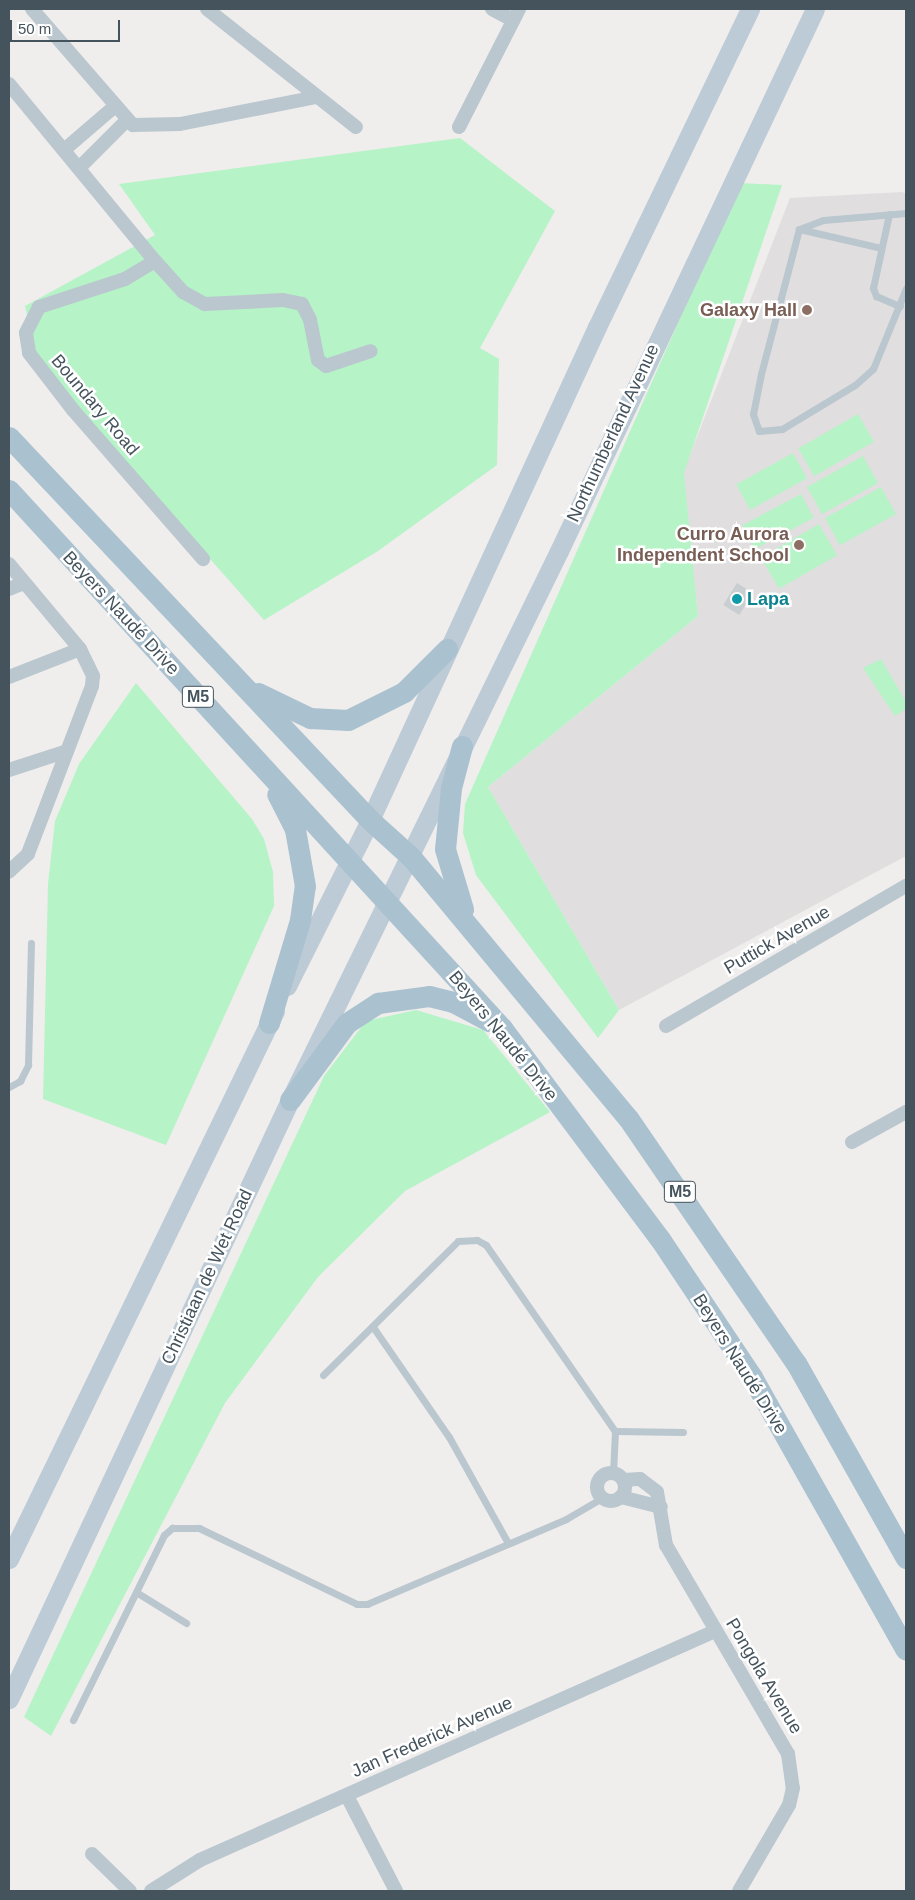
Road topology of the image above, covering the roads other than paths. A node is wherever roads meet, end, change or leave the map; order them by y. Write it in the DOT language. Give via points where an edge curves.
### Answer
graph roads {
  1 [pos="32,9"];
  2 [pos="207,9"];
  3 [pos="492,9"];
  4 [pos="750,9"];
  5 [pos="815,9"];
  6 [pos="516,14"];
  7 [pos="9,84"];
  8 [pos="316,97"];
  9 [pos="114,107"];
  10 [pos="126,121"];
  11 [pos="356,127"];
  12 [pos="459,127"];
  13 [pos="64,150"];
  14 [pos="79,168"];
  15 [pos="906,213"];
  16 [pos="889,214"];
  17 [pos="799,229"];
  18 [pos="881,248"];
  19 [pos="155,261"];
  20 [pos="906,288"];
  21 [pos="900,306"];
  22 [pos="371,351"];
  23 [pos="9,437"];
  24 [pos="9,490"];
  25 [pos="203,559"];
  26 [pos="9,564"];
  27 [pos="24,583"];
  28 [pos="9,589"];
  29 [pos="80,649"];
  30 [pos="447,649"];
  31 [pos="231,674"];
  32 [pos="9,677"];
  33 [pos="462,746"];
  34 [pos="67,751"];
  35 [pos="254,757"];
  36 [pos="9,770"];
  37 [pos="370,820"];
  38 [pos="411,857"];
  39 [pos="348,861"];
  40 [pos="9,872"];
  41 [pos="906,886"];
  42 [pos="389,902"];
  43 [pos="473,928"];
  44 [pos="31,943"];
  45 [pos="269,1023"];
  46 [pos="666,1026"];
  47 [pos="502,1028"];
  48 [pos="9,1087"];
  49 [pos="290,1100"];
  50 [pos="906,1112"];
  51 [pos="852,1142"];
  52 [pos="373,1327"];
  53 [pos="323,1375"];
  54 [pos="615,1431"];
  55 [pos="683,1432"];
  56 [pos="619,1477"];
  57 [pos="621,1497"];
  58 [pos="602,1498"];
  59 [pos="661,1507"];
  60 [pos="508,1543"];
  61 [pos="906,1558"];
  62 [pos="9,1559"];
  63 [pos="136,1592"];
  64 [pos="186,1623"];
  65 [pos="715,1631"];
  66 [pos="906,1650"];
  67 [pos="9,1699"];
  68 [pos="73,1720"];
  69 [pos="346,1796"];
  70 [pos="92,1854"];
  71 [pos="130,1891"];
  72 [pos="151,1891"];
  73 [pos="396,1891"];
  74 [pos="738,1891"];
  1 -- 9 [label="street"];
  2 -- 8 [label="street"];
  3 -- 6 [label="street"];
  4 -- 30 [label="main road"];
  5 -- 33 [label="main road, Northumberland Avenue" via="559,551"];
  6 -- 12 [label="street"];
  7 -- 13 [label="street"];
  8 -- 10 [label="street" via="180,124 141,127"];
  8 -- 11 [label="street"];
  9 -- 10 [label="street"];
  9 -- 13 [label="street"];
  10 -- 14 [label="street"];
  13 -- 14 [label="street"];
  14 -- 19 [label="street"];
  15 -- 16 [label="lane"];
  16 -- 17 [label="lane" via="823,220"];
  16 -- 18 [label="lane"];
  17 -- 18 [label="lane"];
  17 -- 21 [label="lane" via="760,374 753,414 759,431 782,429 855,385 880,357"];
  18 -- 21 [label="lane" via="876,296"];
  19 -- 22 [label="street" via="183,292 205,304 283,300 302,304 310,320 318,360 326,366"];
  19 -- 25 [label="street, Boundary Road" via="125,279 39,307 29,320 27,342 44,377"];
  20 -- 21 [label="lane"];
  23 -- 31 [label="main road, M5"];
  24 -- 35 [label="main road, Beyers Naudé Drive / M5"];
  26 -- 27 [label="street"];
  27 -- 28 [label="street"];
  27 -- 29 [label="street"];
  29 -- 32 [label="street"];
  29 -- 34 [label="street" via="90,666 92,686"];
  30 -- 31 [label="main road" via="404,692 348,720 310,718 273,703"];
  30 -- 37 [label="main road"];
  31 -- 37 [label="main road, M5"];
  33 -- 38 [label="main road, Northumberland Avenue"];
  33 -- 43 [label="main road" via="451,788 445,849 455,892"];
  34 -- 36 [label="street"];
  34 -- 40 [label="street" via="28,854"];
  35 -- 39 [label="main road, Beyers Naudé Drive / M5"];
  35 -- 45 [label="main road" via="296,829 305,886 300,920"];
  37 -- 38 [label="main road, M5"];
  37 -- 39 [label="main road"];
  38 -- 42 [label="main road, Christiaan de Wet Road"];
  38 -- 43 [label="main road, M5"];
  39 -- 42 [label="main road, Beyers Naudé Drive / M5"];
  39 -- 45 [label="main road"];
  41 -- 46 [label="street, Puttick Avenue"];
  42 -- 47 [label="main road, Beyers Naudé Drive / M5"];
  42 -- 49 [label="main road, Christiaan de Wet Road"];
  43 -- 61 [label="main road, M5" via="628,1118 742,1278 796,1363"];
  44 -- 48 [label="lane" via="28,1065 20,1081"];
  45 -- 62 [label="main road"];
  47 -- 49 [label="main road" via="453,1002 430,996 378,1003 347,1023"];
  47 -- 66 [label="main road, Beyers Naudé Drive / M5" via="660,1239 752,1377"];
  49 -- 67 [label="main road, Christiaan de Wet Road"];
  50 -- 51 [label="street"];
  52 -- 53 [label="lane"];
  52 -- 54 [label="lane" via="458,1241 477,1240 486,1245"];
  52 -- 60 [label="lane" via="449,1437"];
  54 -- 55 [label="lane"];
  54 -- 56 [label="lane"];
  56 -- 57 [label="street"];
  56 -- 58 [label="street" via="598,1480"];
  56 -- 59 [label="street, Pongola Avenue" via="649,1482"];
  57 -- 58 [label="street" via="613,1501"];
  57 -- 59 [label="street"];
  58 -- 60 [label="lane"];
  59 -- 65 [label="street, Pongola Avenue" via="666,1544"];
  60 -- 63 [label="lane" via="383,1600 357,1604 199,1528 181,1525 164,1535"];
  63 -- 64 [label="lane"];
  63 -- 68 [label="lane"];
  65 -- 69 [label="street, Jan Frederick Avenue"];
  65 -- 74 [label="street, Pongola Avenue" via="778,1735 792,1772 789,1805"];
  69 -- 72 [label="street, Jan Frederick Avenue" via="165,1880"];
  69 -- 73 [label="street"];
  70 -- 71 [label="street"];
}
